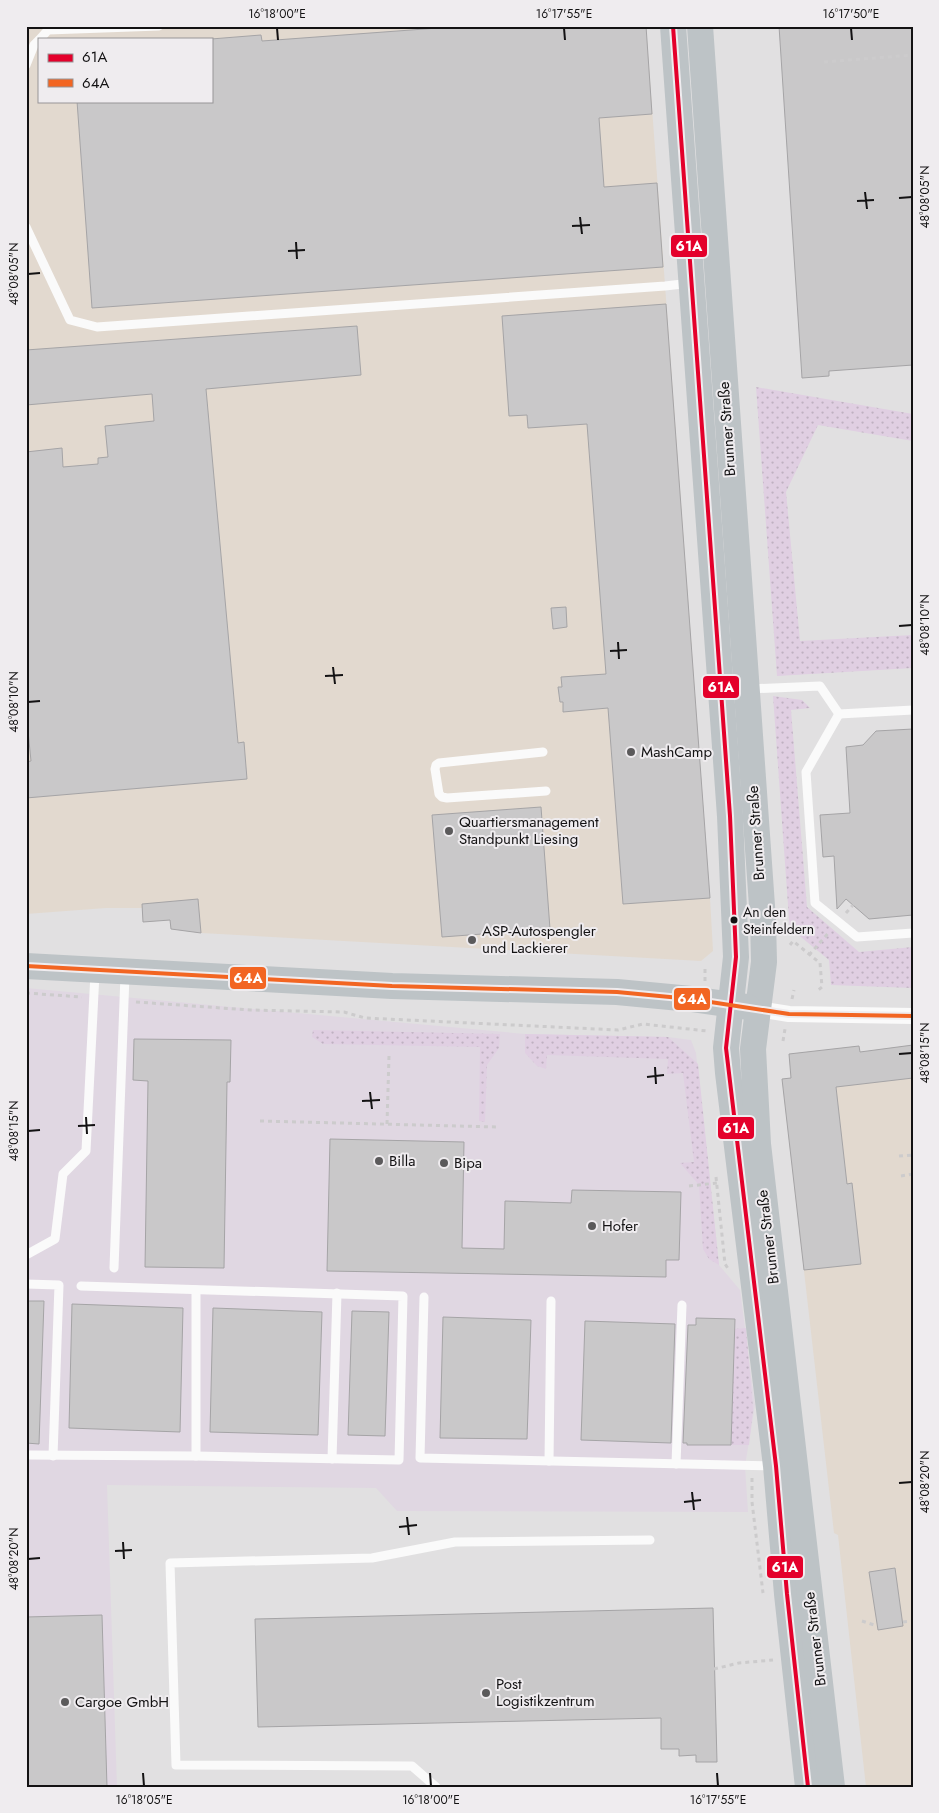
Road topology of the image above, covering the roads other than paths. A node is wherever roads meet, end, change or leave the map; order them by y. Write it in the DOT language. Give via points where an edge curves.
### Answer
graph roads {
  1 [pos="159,26"];
  2 [pos="673,26"];
  3 [pos="700,26"];
  4 [pos="40,38"];
  5 [pos="38,40"];
  6 [pos="26,65"];
  7 [pos="26,226"];
  8 [pos="704,278"];
  9 [pos="734,690"];
  10 [pos="913,710"];
  11 [pos="839,714"];
  12 [pos="543,752"];
  13 [pos="546,791"];
  14 [pos="913,933"];
  15 [pos="26,966"];
  16 [pos="95,970"];
  17 [pos="125,972"];
  18 [pos="731,1005"];
  19 [pos="758,1009"];
  20 [pos="913,1016"];
  21 [pos="26,1255"];
  22 [pos="114,1268"];
  23 [pos="26,1284"];
  24 [pos="81,1286"];
  25 [pos="196,1290"];
  26 [pos="337,1293"];
  27 [pos="424,1297"];
  28 [pos="551,1300"];
  29 [pos="682,1305"];
  30 [pos="26,1455"];
  31 [pos="53,1456"];
  32 [pos="196,1456"];
  33 [pos="332,1459"];
  34 [pos="549,1461"];
  35 [pos="676,1464"];
  36 [pos="786,1465"];
  37 [pos="650,1540"];
  38 [pos="793,1543"];
  39 [pos="436,1787"];
  40 [pos="808,1787"];
  41 [pos="832,1787"];
  1 -- 4 [label="lane" via="48,30"];
  2 -- 8 [label="main road, Brunner Straße"];
  3 -- 8 [label="main road, Brunner Straße"];
  5 -- 6 [label="lane"];
  7 -- 8 [label="lane" via="70,320 97,327 655,287"];
  8 -- 9 [label="main road, Brunner Straße"];
  9 -- 11 [label="lane" via="820,686"];
  9 -- 18 [label="main road, Brunner Straße" via="736,957"];
  9 -- 19 [label="main road, Brunner Straße" via="763,920 764,962"];
  10 -- 11 [label="lane"];
  11 -- 14 [label="lane" via="806,772 815,903 856,937"];
  12 -- 13 [label="lane" via="439,762 435,769 439,794 447,798"];
  15 -- 16 [label="main road"];
  16 -- 17 [label="main road"];
  16 -- 21 [label="lane" via="86,1151 63,1174 55,1239"];
  17 -- 18 [label="main road" via="392,986 617,992"];
  17 -- 22 [label="lane"];
  18 -- 19 [label="main road"];
  18 -- 36 [label="main road, Brunner Straße" via="726,1048 729,1080"];
  19 -- 20 [label="street" via="789,1014"];
  19 -- 36 [label="main road, Brunner Straße" via="753,1049 758,1144"];
  23 -- 31 [label="lane" via="60,1285"];
  24 -- 25 [label="lane"];
  25 -- 26 [label="lane"];
  25 -- 32 [label="lane"];
  26 -- 33 [label="lane"];
  26 -- 33 [label="lane" via="402,1296 399,1460"];
  27 -- 34 [label="lane" via="420,1458"];
  28 -- 34 [label="lane"];
  29 -- 35 [label="lane"];
  30 -- 31 [label="lane"];
  31 -- 32 [label="lane"];
  32 -- 33 [label="lane"];
  34 -- 35 [label="lane"];
  35 -- 36 [label="lane"];
  36 -- 38 [label="main road, Brunner Straße"];
  37 -- 39 [label="lane" via="455,1542 372,1558 170,1563 176,1765 412,1766"];
  38 -- 40 [label="main road, Brunner Straße"];
  38 -- 41 [label="main road, Brunner Straße"];
}
